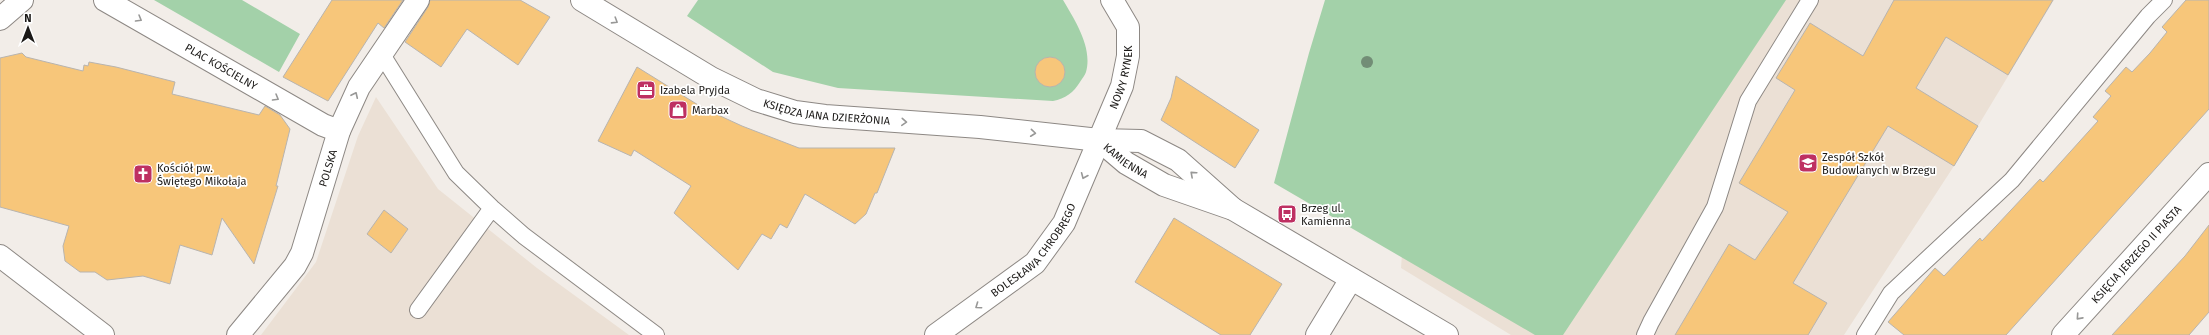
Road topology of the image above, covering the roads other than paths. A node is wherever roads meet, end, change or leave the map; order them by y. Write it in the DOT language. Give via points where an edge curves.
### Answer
graph roads {
  1 [pos="22,0"];
  2 [pos="105,0"];
  3 [pos="418,0"];
  4 [pos="582,0"];
  5 [pos="1810,0"];
  6 [pos="2164,0"];
  7 [pos="1121,4"];
  8 [pos="0,19"];
  9 [pos="381,54"];
  10 [pos="339,131"];
  11 [pos="1099,140"];
  12 [pos="2209,174"];
  13 [pos="492,208"];
  14 [pos="0,256"];
  15 [pos="1351,279"];
  16 [pos="418,310"];
  17 [pos="103,335"];
  18 [pos="238,335"];
  19 [pos="656,335"];
  20 [pos="936,335"];
  21 [pos="1317,335"];
  22 [pos="1447,335"];
  23 [pos="1645,335"];
  24 [pos="1865,335"];
  25 [pos="2063,335"];
  1 -- 8 [label="street"];
  2 -- 10 [label="street, PLAC KOŚCIELNY, one-way" via="323,125"];
  3 -- 9 [label="street, POLSKA"];
  4 -- 11 [label="street, KSIĘDZA JANA DZIERŻONIA, one-way" via="711,78 756,100 795,112 980,127"];
  5 -- 23 [label="lane" via="1748,101 1715,207"];
  6 -- 24 [label="lane" via="2012,180 1891,293"];
  7 -- 11 [label="street, NOWY RYNEK" via="1128,27 1128,56 1122,86"];
  10 -- 9 [label="street, POLSKA, one-way" via="359,87"];
  9 -- 13 [label="lane" via="456,173"];
  10 -- 18 [label="street, POLSKA" via="302,253"];
  11 -- 15 [label="street, KAMIENNA" via="1126,163 1164,185 1233,209"];
  11 -- 20 [label="street, BOLESŁAWA CHROBREGO, one-way" via="1064,223 1035,263"];
  12 -- 25 [label="street, KSIĘCIA JERZEGO II PIASTA, one-way"];
  13 -- 16 [label="lane"];
  13 -- 19 [label="lane" via="524,236"];
  14 -- 17 [label="street"];
  15 -- 21 [label="street"];
  15 -- 22 [label="street, KAMIENNA"];
}
